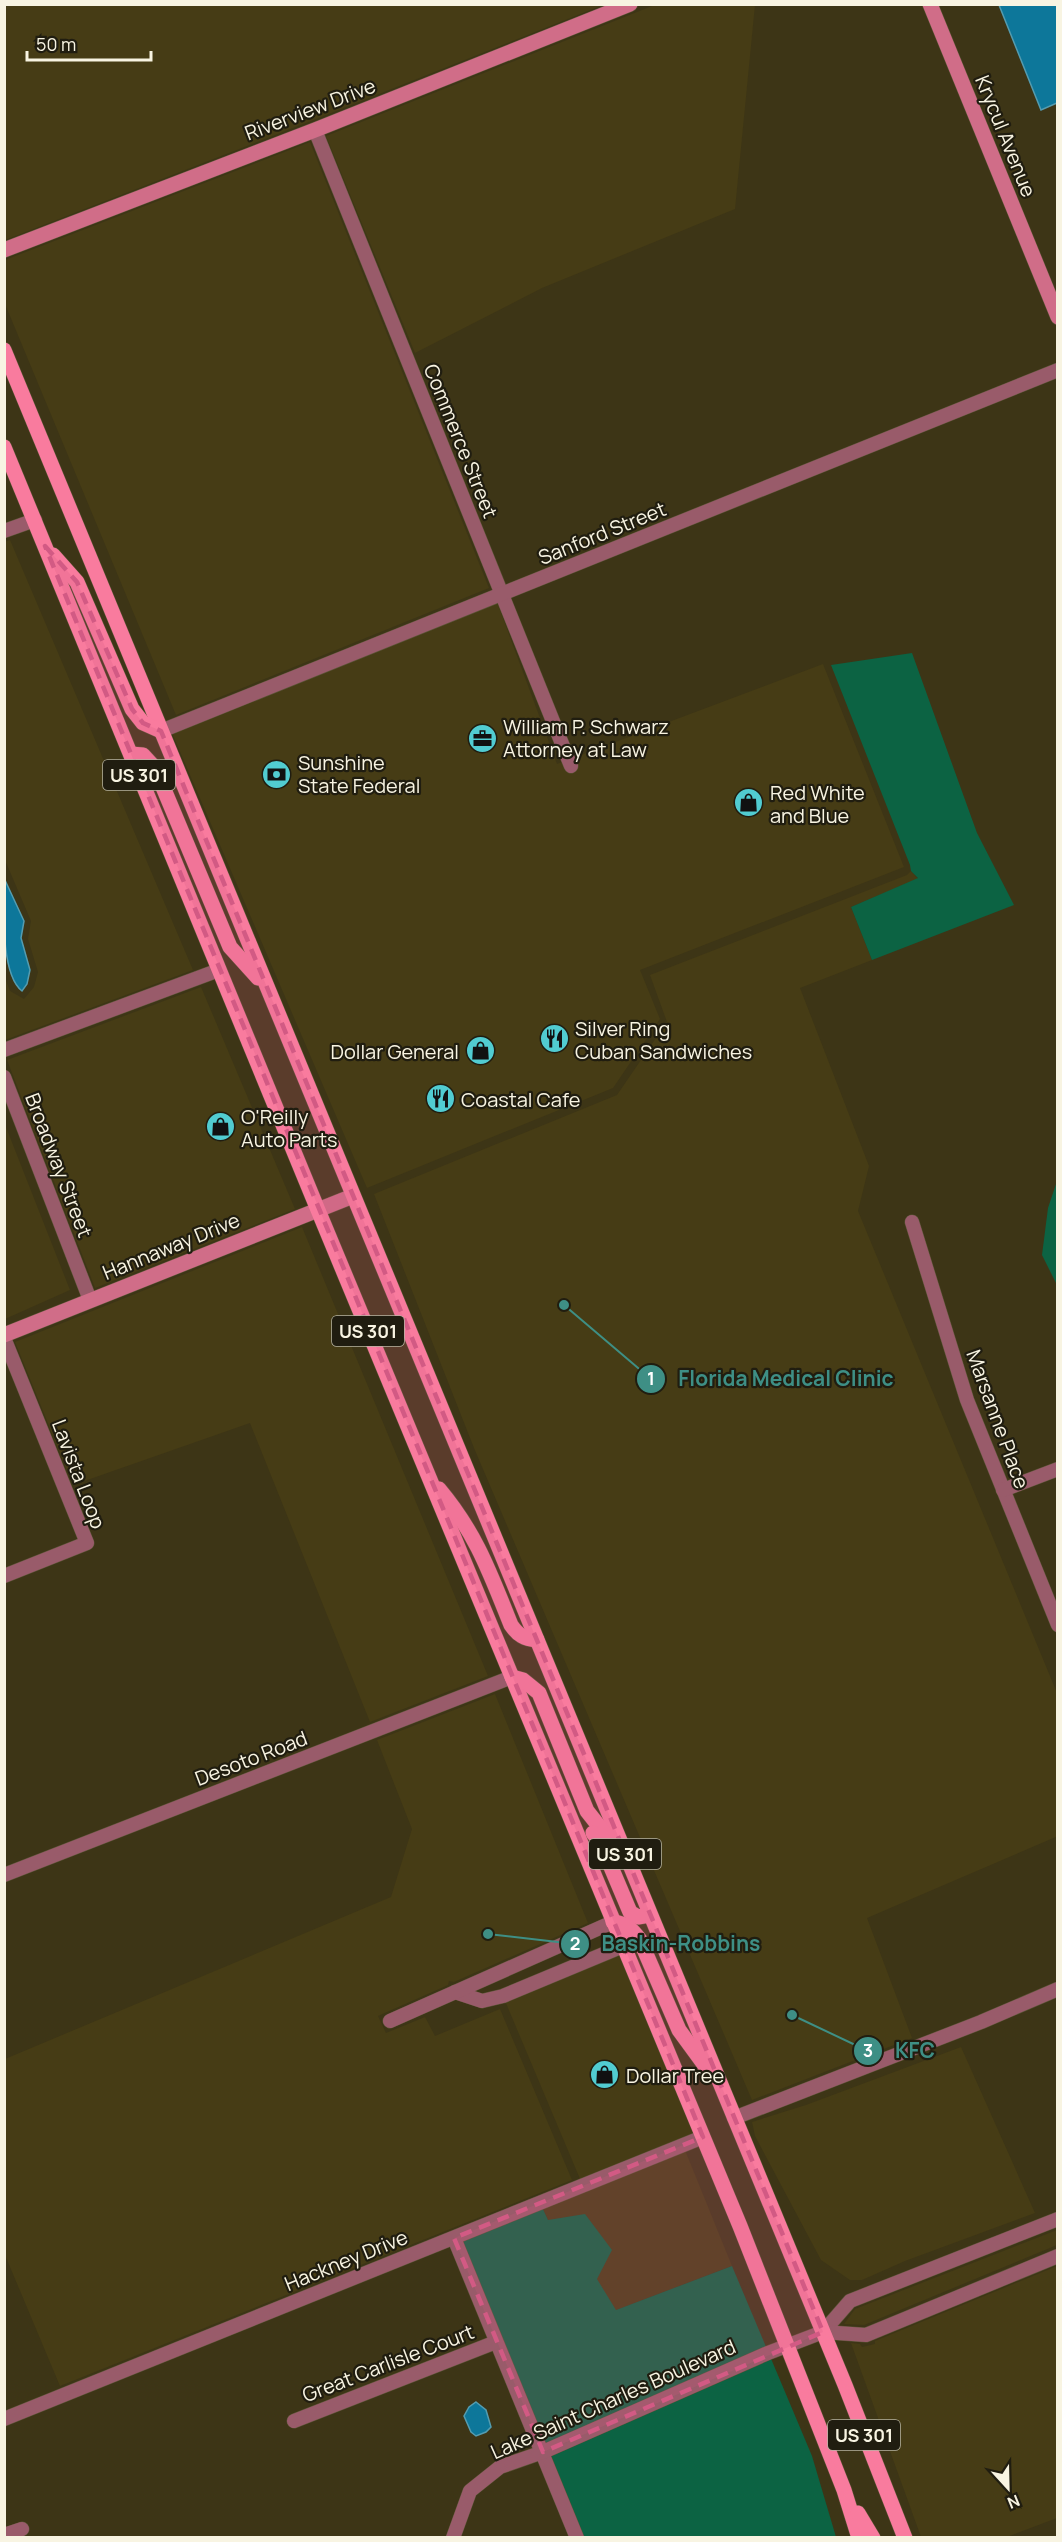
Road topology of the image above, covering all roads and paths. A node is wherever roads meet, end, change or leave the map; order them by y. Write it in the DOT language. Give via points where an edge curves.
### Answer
graph roads {
  1 [pos="630,4"];
  2 [pos="930,4"];
  3 [pos="315,130"];
  4 [pos="4,250"];
  5 [pos="1058,317"];
  6 [pos="4,350"];
  7 [pos="1058,370"];
  8 [pos="4,447"];
  9 [pos="35,520"];
  10 [pos="4,531"];
  11 [pos="45,546"];
  12 [pos="501,594"];
  13 [pos="161,731"];
  14 [pos="131,754"];
  15 [pos="571,766"];
  16 [pos="219,970"];
  17 [pos="266,987"];
  18 [pos="4,1050"];
  19 [pos="4,1077"];
  20 [pos="353,1196"];
  21 [pos="318,1210"];
  22 [pos="912,1222"];
  23 [pos="90,1300"];
  24 [pos="4,1337"];
  25 [pos="1058,1469"];
  26 [pos="431,1480"];
  27 [pos="1003,1490"];
  28 [pos="4,1576"];
  29 [pos="1058,1625"];
  30 [pos="537,1640"];
  31 [pos="512,1677"];
  32 [pos="560,1794"];
  33 [pos="631,1869"];
  34 [pos="4,1875"];
  35 [pos="650,1915"];
  36 [pos="613,1922"];
  37 [pos="622,1946"];
  38 [pos="1058,1989"];
  39 [pos="455,1992"];
  40 [pos="390,2021"];
  41 [pos="720,2085"];
  42 [pos="734,2118"];
  43 [pos="703,2137"];
  44 [pos="1058,2219"];
  45 [pos="454,2238"];
  46 [pos="1058,2256"];
  47 [pos="822,2332"];
  48 [pos="496,2342"];
  49 [pos="787,2346"];
  50 [pos="4,2419"];
  51 [pos="294,2421"];
  52 [pos="543,2452"];
  53 [pos="844,2490"];
  54 [pos="22,2529"];
  55 [pos="4,2535"];
  56 [pos="453,2538"];
  57 [pos="577,2538"];
  58 [pos="859,2538"];
  59 [pos="873,2538"];
  60 [pos="904,2538"];
  1 -- 3 [label="street, Riverview Drive"];
  2 -- 5 [label="street, Krycul Avenue"];
  3 -- 4 [label="street, Riverview Drive"];
  3 -- 12 [label="street, Commerce Street"];
  6 -- 13 [label="main road, US 301"];
  7 -- 12 [label="street, Sanford Street"];
  8 -- 9 [label="main road, US 301"];
  9 -- 10 [label="street"];
  9 -- 11 [label="main road, US 301"];
  11 -- 13 [label="main road" via="77,582 132,709 143,723"];
  11 -- 14 [label="main road, US 301"];
  12 -- 13 [label="street, Sanford Street"];
  12 -- 15 [label="street, Commerce Street"];
  13 -- 17 [label="main road, US 301"];
  14 -- 16 [label="main road, US 301"];
  14 -- 17 [label="main road" via="143,755 155,768 230,947"];
  16 -- 18 [label="street"];
  16 -- 21 [label="main road, US 301"];
  17 -- 20 [label="main road, US 301"];
  19 -- 23 [label="street, Broadway Street"];
  20 -- 21 [label="street, Hannaway Drive"];
  20 -- 30 [label="main road, US 301"];
  21 -- 23 [label="street, Hannaway Drive"];
  21 -- 26 [label="main road, US 301"];
  22 -- 27 [label="street, Marsanne Place" via="967,1400"];
  23 -- 24 [label="street, Hannaway Drive"];
  24 -- 28 [label="street, Lavista Loop" via="87,1543"];
  25 -- 27 [label="street"];
  26 -- 30 [label="main road" via="478,1544 511,1625 527,1640"];
  26 -- 31 [label="main road, US 301"];
  27 -- 29 [label="street, Marsanne Place"];
  30 -- 33 [label="main road, US 301"];
  31 -- 32 [label="main road, US 301"];
  31 -- 33 [label="main road" via="523,1680 538,1693 588,1810"];
  31 -- 34 [label="street, Desoto Road"];
  32 -- 35 [label="main road" via="600,1841 630,1912 638,1917"];
  32 -- 36 [label="main road, US 301"];
  33 -- 35 [label="main road, US 301"];
  35 -- 41 [label="main road, US 301"];
  36 -- 37 [label="main road, US 301"];
  36 -- 39 [label="street"];
  36 -- 41 [label="main road" via="632,1929 640,1940 679,2030"];
  37 -- 39 [label="street" via="503,1996 482,2001"];
  37 -- 43 [label="main road, US 301"];
  38 -- 42 [label="street"];
  39 -- 40 [label="street"];
  41 -- 42 [label="main road, US 301"];
  42 -- 47 [label="main road, US 301"];
  43 -- 45 [label="street, Hackney Drive"];
  43 -- 49 [label="main road, US 301"];
  44 -- 47 [label="street, Lake Saint Charles Boulevard" via="850,2301"];
  45 -- 48 [label="street"];
  45 -- 50 [label="street, Hackney Drive"];
  46 -- 47 [label="street, Lake Saint Charles Boulevard" via="866,2335"];
  47 -- 49 [label="street, Lake Saint Charles Boulevard"];
  47 -- 60 [label="main road, US 301"];
  48 -- 51 [label="street, Great Carlisle Court"];
  48 -- 52 [label="street"];
  49 -- 52 [label="street, Lake Saint Charles Boulevard"];
  49 -- 53 [label="main road, US 301"];
  52 -- 56 [label="street, Lake Saint Charles Boulevard" via="500,2467 470,2491"];
  52 -- 57 [label="street"];
  53 -- 58 [label="main road, US 301"];
  53 -- 59 [label="main road"];
  54 -- 55 [label="street"];
}
